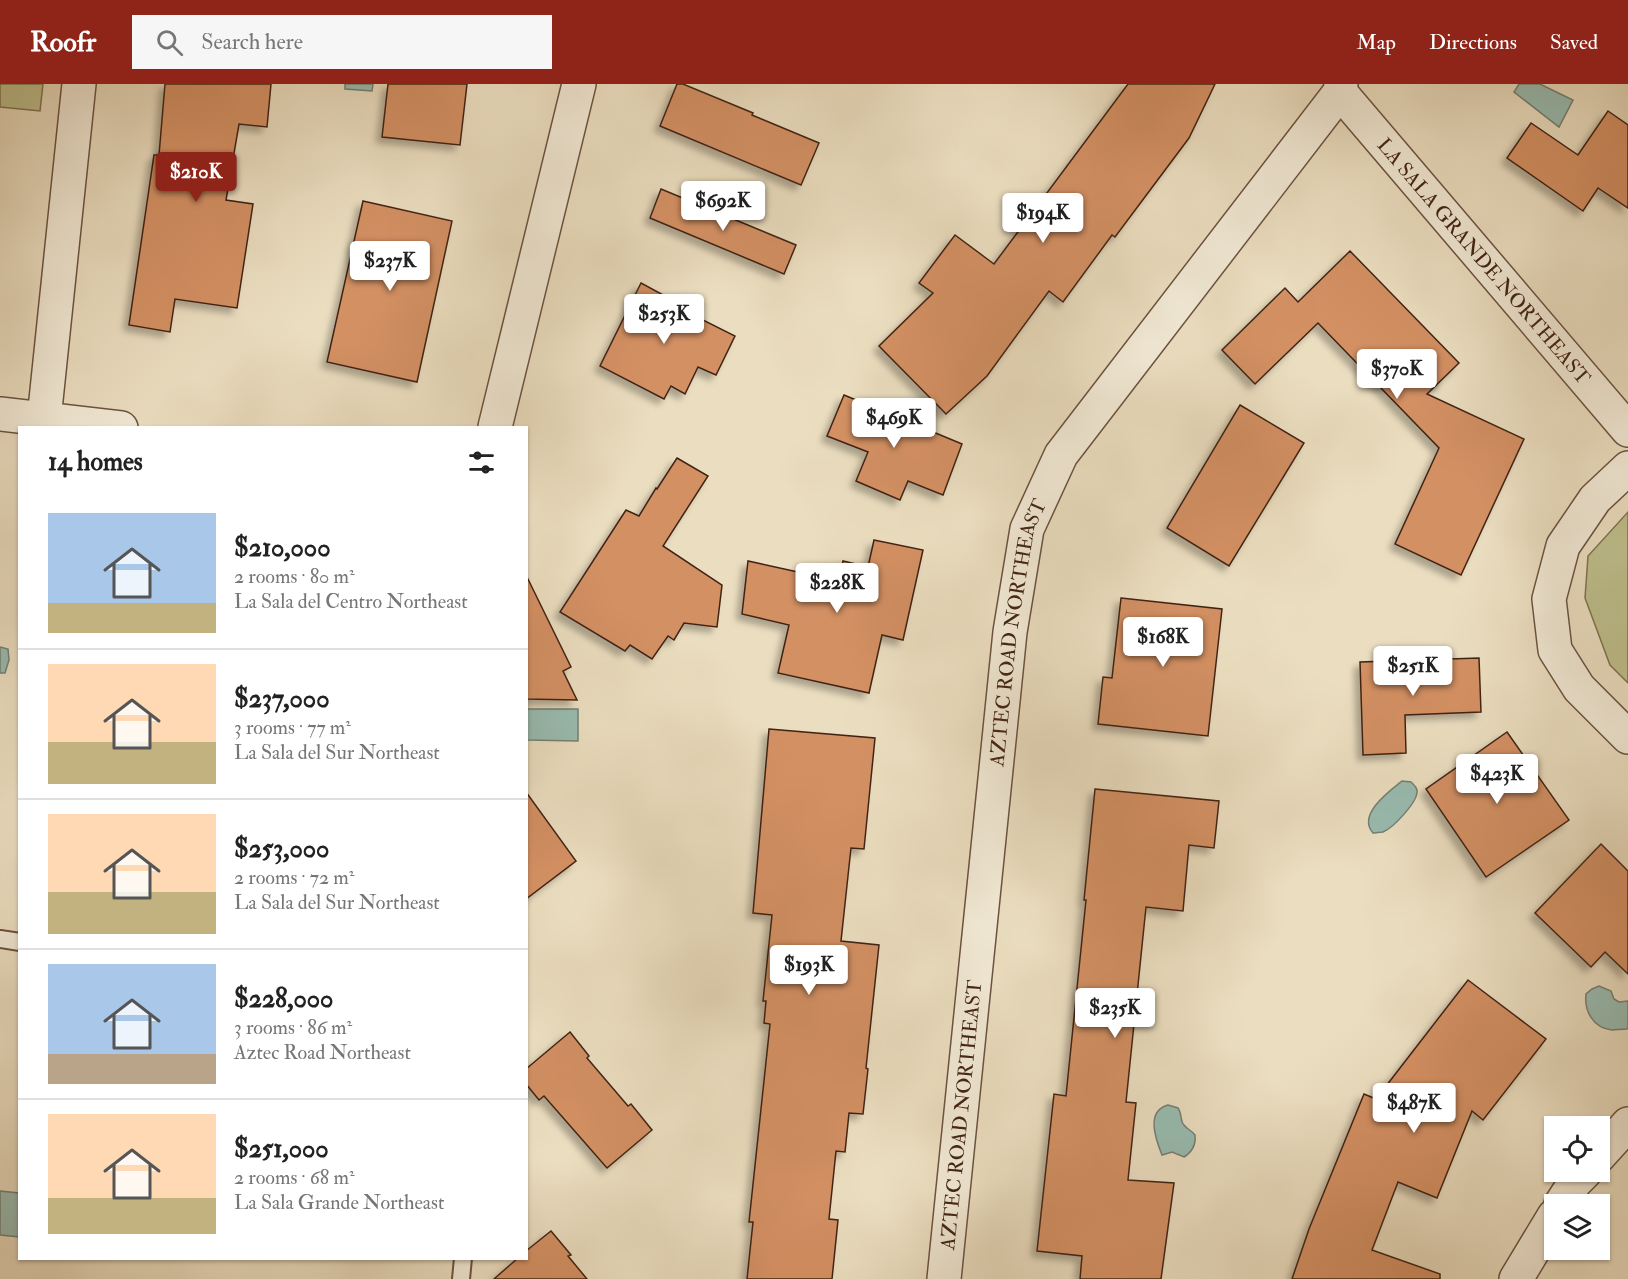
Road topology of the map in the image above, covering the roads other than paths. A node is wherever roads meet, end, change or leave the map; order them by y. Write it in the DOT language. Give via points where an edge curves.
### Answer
graph roads {
  1 [pos="79,84"];
  2 [pos="579,84"];
  3 [pos="1340,88"];
  4 [pos="0,414"];
  5 [pos="44,418"];
  6 [pos="106,426"];
  7 [pos="476,426"];
  8 [pos="493,426"];
  9 [pos="496,426"];
  10 [pos="1628,430"];
  11 [pos="1628,468"];
  12 [pos="1628,737"];
  13 [pos="0,939"];
  14 [pos="18,942"];
  15 [pos="1628,1124"];
  16 [pos="1610,1144"];
  17 [pos="1544,1233"];
  18 [pos="463,1260"];
  19 [pos="461,1279"];
  20 [pos="944,1279"];
  21 [pos="1516,1279"];
  1 -- 5 [label="street"];
  2 -- 9 [label="street"];
  3 -- 10 [label="street, LA SALA GRANDE NORTHEAST"];
  3 -- 20 [label="street, AZTEC ROAD NORTHEAST" via="1062,455 1027,529 1010,632"];
  4 -- 5 [label="street"];
  5 -- 6 [label="street"];
  7 -- 8 [label="street"];
  11 -- 12 [label="street" via="1595,499 1563,546 1549,599 1555,650 1579,688"];
  13 -- 14 [label="lane"];
  15 -- 16 [label="street"];
  17 -- 21 [label="street"];
  18 -- 19 [label="lane"];
}
